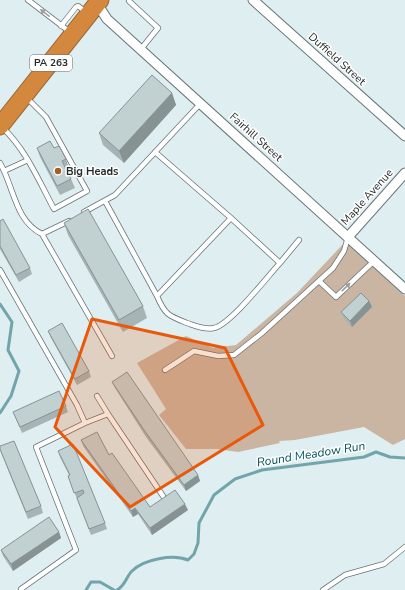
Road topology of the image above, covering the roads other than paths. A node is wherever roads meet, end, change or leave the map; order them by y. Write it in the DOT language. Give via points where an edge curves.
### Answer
graph roads {
  1 [pos="28,0"];
  2 [pos="253,0"];
  3 [pos="129,1"];
  4 [pos="95,5"];
  5 [pos="67,30"];
  6 [pos="141,49"];
  7 [pos="25,96"];
  8 [pos="201,103"];
  9 [pos="0,126"];
  10 [pos="405,136"];
  11 [pos="155,152"];
  12 [pos="28,160"];
  13 [pos="0,163"];
  14 [pos="4,171"];
  15 [pos="405,173"];
  16 [pos="105,201"];
  17 [pos="78,216"];
  18 [pos="231,218"];
  19 [pos="71,220"];
  20 [pos="42,234"];
  21 [pos="348,237"];
  22 [pos="299,240"];
  23 [pos="374,260"];
  24 [pos="280,263"];
  25 [pos="0,270"];
  26 [pos="319,281"];
  27 [pos="405,289"];
  28 [pos="157,296"];
  29 [pos="112,356"];
  30 [pos="165,370"];
  31 [pos="97,396"];
  32 [pos="108,414"];
  33 [pos="85,423"];
  34 [pos="163,496"];
  35 [pos="405,547"];
  36 [pos="21,590"];
  37 [pos="323,590"];
  5 -- 1 [label="lane, one-way"];
  2 -- 10 [label="street, Duffield Street"];
  3 -- 6 [label="lane" via="158,28"];
  4 -- 5 [label="highway, PA 263"];
  4 -- 6 [label="street, Fairhill Street"];
  5 -- 7 [label="highway, PA 263"];
  6 -- 8 [label="street, Fairhill Street"];
  7 -- 9 [label="highway, PA 263"];
  7 -- 12 [label="lane" via="46,117 87,191 54,209"];
  8 -- 11 [label="lane"];
  8 -- 21 [label="street, Fairhill Street"];
  9 -- 12 [label="lane" via="11,135"];
  11 -- 16 [label="lane" via="115,195"];
  11 -- 18 [label="lane"];
  12 -- 14 [label="lane"];
  13 -- 14 [label="lane"];
  14 -- 20 [label="lane" via="25,221 33,230"];
  15 -- 21 [label="street, Maple Avenue"];
  16 -- 17 [label="lane"];
  16 -- 28 [label="lane"];
  18 -- 24 [label="lane"];
  18 -- 28 [label="lane"];
  19 -- 20 [label="lane"];
  20 -- 29 [label="lane"];
  21 -- 23 [label="street, Fairhill Street"];
  21 -- 26 [label="lane" via="344,251 333,268"];
  22 -- 24 [label="lane"];
  26 -- 23 [label="lane, one-way" via="336,297"];
  23 -- 27 [label="street, Fairhill Street"];
  24 -- 28 [label="lane" via="229,319 216,328 196,327 167,315"];
  25 -- 33 [label="lane"];
  26 -- 30 [label="lane" via="234,355 218,356 194,351"];
  31 -- 32 [label="lane"];
  32 -- 33 [label="lane"];
  32 -- 34 [label="lane"];
  33 -- 36 [label="lane" via="36,447 76,550"];
  35 -- 37 [label="lane" via="384,564 344,575"];
}
